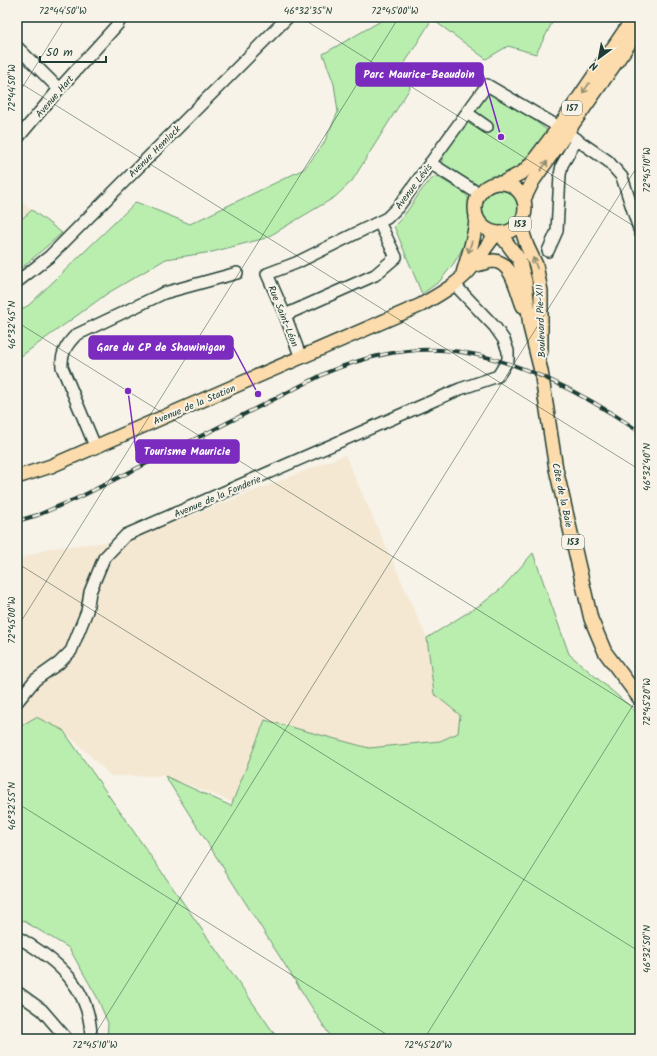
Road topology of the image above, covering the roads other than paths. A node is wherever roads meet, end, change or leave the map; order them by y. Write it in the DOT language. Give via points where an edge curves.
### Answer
graph roads {
  1 [pos="122,17"];
  2 [pos="288,17"];
  3 [pos="637,25"];
  4 [pos="17,48"];
  5 [pos="59,89"];
  6 [pos="467,113"];
  7 [pos="487,127"];
  8 [pos="568,133"];
  9 [pos="17,139"];
  10 [pos="430,163"];
  11 [pos="502,183"];
  12 [pos="479,194"];
  13 [pos="524,199"];
  14 [pos="476,216"];
  15 [pos="380,222"];
  16 [pos="520,224"];
  17 [pos="640,232"];
  18 [pos="499,234"];
  19 [pos="548,251"];
  20 [pos="473,266"];
  21 [pos="237,273"];
  22 [pos="267,274"];
  23 [pos="458,281"];
  24 [pos="17,282"];
  25 [pos="285,314"];
  26 [pos="530,327"];
  27 [pos="301,358"];
  28 [pos="541,371"];
  29 [pos="95,446"];
  30 [pos="17,477"];
  31 [pos="640,699"];
  32 [pos="17,702"];
  33 [pos="17,937"];
  34 [pos="17,992"];
  35 [pos="67,1039"];
  36 [pos="91,1039"];
  1 -- 5 [label="street, Avenue Hart" via="117,26"];
  2 -- 24 [label="street, Avenue Hemlock" via="50,256"];
  3 -- 8 [label="main road, 157"];
  4 -- 5 [label="street"];
  5 -- 9 [label="street, Avenue Hart"];
  6 -- 7 [label="street"];
  6 -- 8 [label="street, Avenue Lévis" via="487,85"];
  6 -- 10 [label="street, Avenue Lévis"];
  8 -- 11 [label="main road, 157" via="523,172"];
  13 -- 8 [label="main road, 157, one-way"];
  8 -- 17 [label="street" via="608,161 622,177"];
  8 -- 19 [label="street" via="560,175 558,231"];
  10 -- 12 [label="street"];
  10 -- 15 [label="street, Avenue Lévis" via="399,206"];
  11 -- 12 [label="main road" via="489,185"];
  11 -- 13 [label="main road" via="513,186"];
  12 -- 14 [label="main road" via="475,204"];
  13 -- 16 [label="main road, 153" via="526,208"];
  14 -- 18 [label="main road, 153" via="484,228"];
  14 -- 23 [label="main road, one-way" via="474,232"];
  15 -- 22 [label="street, Avenue Lévis" via="296,263"];
  15 -- 25 [label="street" via="396,257 374,275"];
  16 -- 18 [label="main road, 153" via="512,231"];
  28 -- 16 [label="main road, Boulevard Pie-XII / 153, one-way" via="541,292 536,265"];
  18 -- 20 [label="main road, Avenue de la Station / 153" via="486,245"];
  18 -- 26 [label="main road, Boulevard Pie-XII / 153" via="519,259 525,281"];
  20 -- 23 [label="main road, Avenue de la Station / 153"];
  20 -- 26 [label="main road" via="495,261 505,266 511,275"];
  21 -- 29 [label="street" via="164,293 76,336 68,343 61,359 62,368"];
  22 -- 25 [label="street, Rue Saint-Léon"];
  23 -- 27 [label="main road, Avenue de la Station / 153" via="421,305"];
  23 -- 32 [label="street, Avenue de la Fonderie" via="504,340 508,360 498,376 460,389 126,535 104,558 71,652 35,680"];
  25 -- 27 [label="street, Rue Saint-Léon"];
  26 -- 28 [label="main road, Boulevard Pie-XII / 153"];
  27 -- 29 [label="main road, Avenue de la Station / 153"];
  28 -- 31 [label="main road, Côte de la Baie / 153" via="556,469 591,619 605,652"];
  29 -- 30 [label="main road, Avenue de la Station / 153" via="51,466"];
  33 -- 36 [label="street" via="37,948 67,973 85,1002"];
  34 -- 35 [label="street" via="42,1010"];
}
